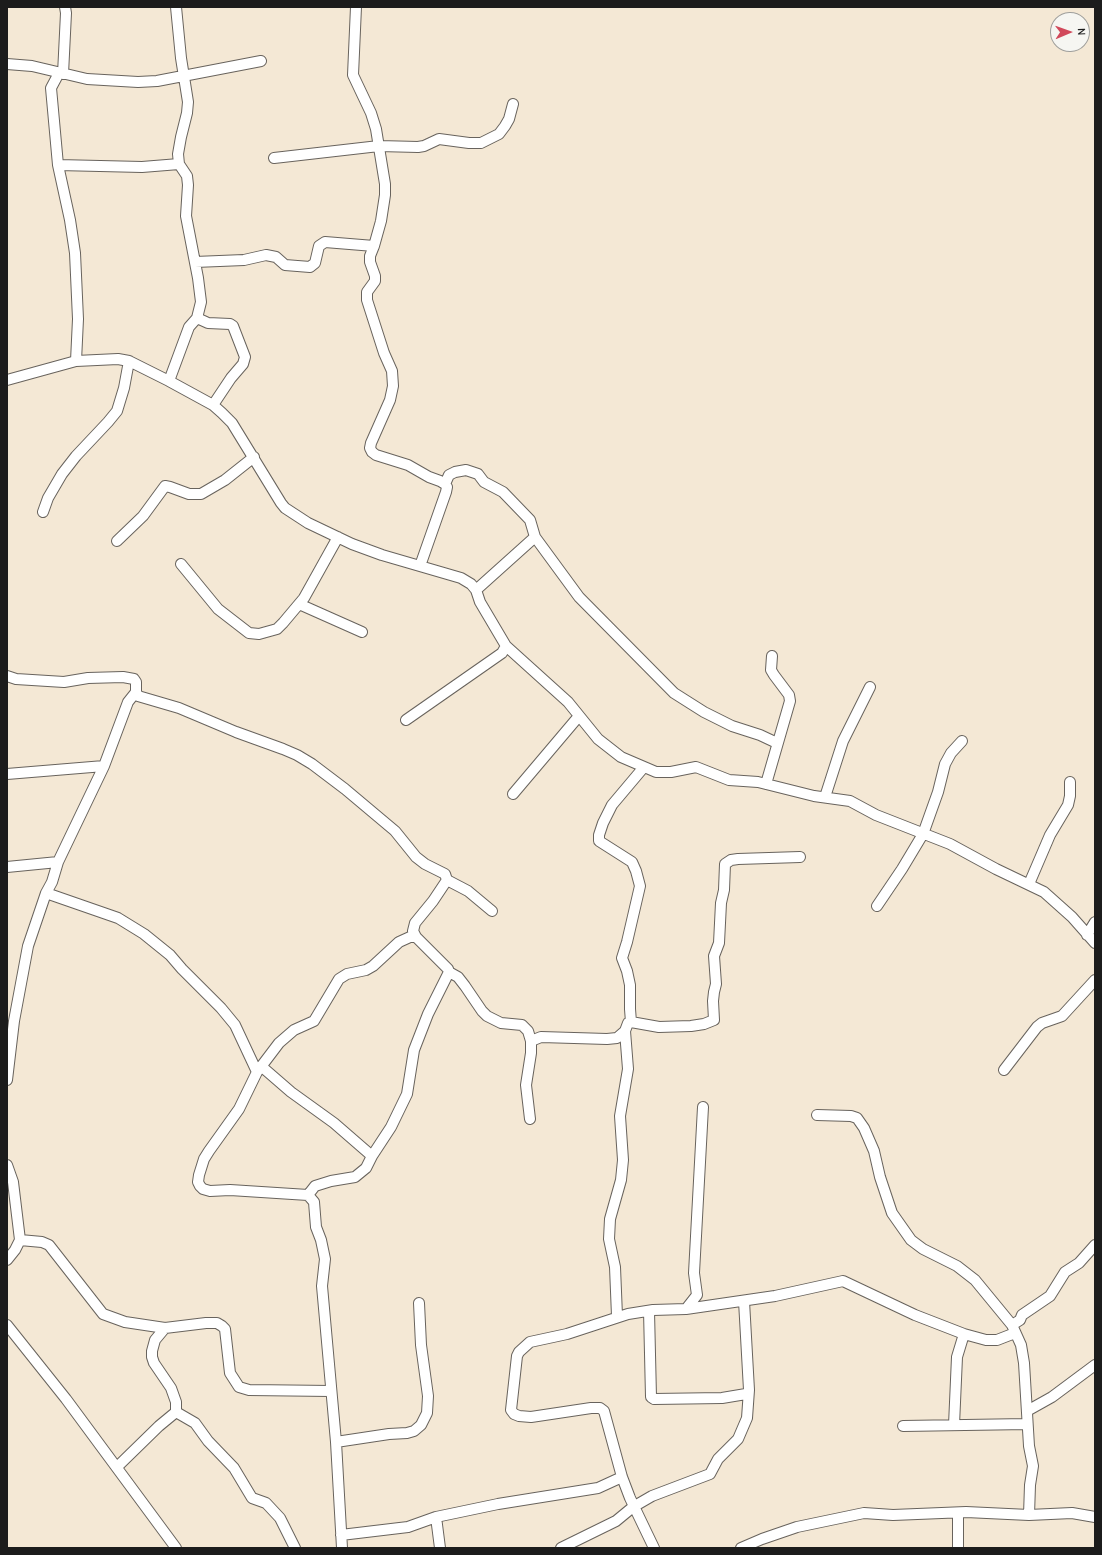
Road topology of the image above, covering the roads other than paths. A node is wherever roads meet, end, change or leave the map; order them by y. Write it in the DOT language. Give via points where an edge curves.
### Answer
graph roads {
  1 [pos="65,7"];
  2 [pos="176,7"];
  3 [pos="356,7"];
  4 [pos="261,61"];
  5 [pos="7,64"];
  6 [pos="61,73"];
  7 [pos="184,75"];
  8 [pos="513,104"];
  9 [pos="379,146"];
  10 [pos="274,158"];
  11 [pos="179,164"];
  12 [pos="58,165"];
  13 [pos="374,246"];
  14 [pos="195,262"];
  15 [pos="197,318"];
  16 [pos="76,361"];
  17 [pos="129,361"];
  18 [pos="7,380"];
  19 [pos="169,381"];
  20 [pos="213,405"];
  21 [pos="254,457"];
  22 [pos="417,470"];
  23 [pos="455,472"];
  24 [pos="445,484"];
  25 [pos="43,512"];
  26 [pos="534,536"];
  27 [pos="338,537"];
  28 [pos="117,541"];
  29 [pos="181,564"];
  30 [pos="420,566"];
  31 [pos="476,590"];
  32 [pos="299,604"];
  33 [pos="362,632"];
  34 [pos="506,646"];
  35 [pos="772,656"];
  36 [pos="7,676"];
  37 [pos="870,687"];
  38 [pos="136,692"];
  39 [pos="579,716"];
  40 [pos="406,720"];
  41 [pos="962,741"];
  42 [pos="777,743"];
  43 [pos="104,766"];
  44 [pos="644,767"];
  45 [pos="7,774"];
  46 [pos="1070,782"];
  47 [pos="766,784"];
  48 [pos="513,794"];
  49 [pos="825,797"];
  50 [pos="923,834"];
  51 [pos="800,857"];
  52 [pos="58,862"];
  53 [pos="7,867"];
  54 [pos="447,880"];
  55 [pos="1029,884"];
  56 [pos="46,893"];
  57 [pos="877,906"];
  58 [pos="492,911"];
  59 [pos="1095,922"];
  60 [pos="1086,935"];
  61 [pos="416,937"];
  62 [pos="1095,943"];
  63 [pos="449,972"];
  64 [pos="1095,980"];
  65 [pos="631,1022"];
  66 [pos="625,1031"];
  67 [pos="531,1041"];
  68 [pos="259,1069"];
  69 [pos="1004,1070"];
  70 [pos="7,1080"];
  71 [pos="703,1106"];
  72 [pos="817,1115"];
  73 [pos="530,1119"];
  74 [pos="372,1156"];
  75 [pos="7,1165"];
  76 [pos="308,1195"];
  77 [pos="20,1240"];
  78 [pos="1095,1245"];
  79 [pos="7,1260"];
  80 [pos="744,1300"];
  81 [pos="419,1303"];
  82 [pos="686,1309"];
  83 [pos="649,1311"];
  84 [pos="617,1316"];
  85 [pos="165,1328"];
  86 [pos="1013,1329"];
  87 [pos="8,1330"];
  88 [pos="964,1334"];
  89 [pos="1095,1365"];
  90 [pos="331,1390"];
  91 [pos="748,1393"];
  92 [pos="1028,1411"];
  93 [pos="176,1412"];
  94 [pos="1028,1424"];
  95 [pos="954,1425"];
  96 [pos="903,1426"];
  97 [pos="336,1442"];
  98 [pos="117,1467"];
  99 [pos="622,1477"];
  100 [pos="633,1507"];
  101 [pos="958,1513"];
  102 [pos="1029,1515"];
  103 [pos="436,1517"];
  104 [pos="1095,1517"];
  105 [pos="341,1535"];
  106 [pos="176,1548"];
  107 [pos="295,1548"];
  108 [pos="342,1548"];
  109 [pos="440,1548"];
  110 [pos="561,1548"];
  111 [pos="654,1548"];
  112 [pos="741,1548"];
  113 [pos="958,1548"];
  1 -- 6 [label="street"];
  2 -- 7 [label="street"];
  3 -- 9 [label="street" via="353,75 371,112"];
  4 -- 7 [label="street"];
  5 -- 6 [label="street" via="32,66"];
  6 -- 7 [label="street" via="87,79 138,82"];
  6 -- 12 [label="street" via="51,88"];
  7 -- 11 [label="street" via="188,102 178,154"];
  8 -- 9 [label="street" via="509,119 499,134 481,143 439,139 418,147"];
  9 -- 10 [label="street"];
  9 -- 13 [label="street" via="385,195"];
  11 -- 12 [label="street" via="142,167"];
  11 -- 14 [label="street" via="187,176 186,216"];
  12 -- 16 [label="street" via="75,253 78,319"];
  13 -- 14 [label="street" via="325,242 319,246 315,263 310,267 285,265 276,257 266,255 244,260"];
  13 -- 22 [label="street" via="370,262 375,281 367,292 367,300 392,371 394,386 370,448 376,455"];
  14 -- 15 [label="street" via="200,294"];
  15 -- 19 [label="street" via="189,327"];
  15 -- 20 [label="street" via="208,323 233,326 245,357 243,364"];
  16 -- 17 [label="street"];
  16 -- 18 [label="street"];
  17 -- 19 [label="street"];
  17 -- 25 [label="street" via="117,411 62,474"];
  19 -- 20 [label="street"];
  20 -- 21 [label="street" via="232,423"];
  21 -- 27 [label="street" via="286,508 308,523"];
  21 -- 28 [label="street" via="225,480 201,494 189,494 165,486 143,516"];
  22 -- 23 [label="street"];
  22 -- 24 [label="street"];
  23 -- 24 [label="street" via="449,475"];
  23 -- 26 [label="street" via="473,471 484,482 503,492 530,520"];
  24 -- 30 [label="street" via="446,492"];
  26 -- 31 [label="street"];
  26 -- 42 [label="street" via="579,597 674,693 704,712"];
  27 -- 30 [label="street"];
  27 -- 32 [label="street"];
  29 -- 32 [label="street" via="218,609 249,633 259,634 277,629"];
  30 -- 31 [label="street" via="461,578"];
  31 -- 34 [label="street" via="480,602"];
  32 -- 33 [label="street"];
  34 -- 39 [label="street" via="568,702"];
  34 -- 40 [label="street" via="502,653"];
  35 -- 42 [label="street" via="771,670 789,695 790,701"];
  36 -- 38 [label="street" via="16,679 64,682 88,678 130,678 136,682"];
  37 -- 49 [label="street" via="843,741"];
  38 -- 43 [label="street" via="128,702"];
  38 -- 54 [label="street" via="138,696 179,708 297,755 312,764 395,831 416,857 445,874"];
  39 -- 44 [label="street" via="604,744 621,757"];
  39 -- 48 [label="street"];
  41 -- 50 [label="street" via="945,764"];
  42 -- 47 [label="street"];
  43 -- 45 [label="street"];
  43 -- 52 [label="street"];
  44 -- 47 [label="street" via="663,772 696,767 729,780"];
  44 -- 65 [label="street" via="612,805 599,835 599,841 632,862 640,886 622,958 630,985"];
  46 -- 55 [label="street" via="1068,805 1050,835"];
  47 -- 49 [label="street"];
  49 -- 50 [label="street" via="850,801 876,815"];
  50 -- 55 [label="street" via="950,844"];
  50 -- 57 [label="street"];
  51 -- 65 [label="street" via="738,858 725,864 719,944 714,956 714,1020 691,1026 659,1027"];
  52 -- 53 [label="street"];
  52 -- 56 [label="street"];
  54 -- 58 [label="street" via="468,891"];
  54 -- 61 [label="street" via="415,923 413,932"];
  55 -- 60 [label="street" via="1044,892 1072,917"];
  56 -- 68 [label="street" via="118,918 144,934 170,955 235,1025"];
  56 -- 70 [label="street" via="28,946 14,1021"];
  59 -- 60 [label="street"];
  60 -- 62 [label="street"];
  61 -- 63 [label="street"];
  61 -- 68 [label="street" via="399,942 366,970 347,974 339,979 314,1021 294,1030 278,1043"];
  63 -- 67 [label="street" via="458,977 482,1012 501,1023 522,1025 528,1031"];
  63 -- 74 [label="street" via="414,1050 407,1094 391,1127"];
  64 -- 69 [label="street" via="1062,1016 1037,1027"];
  65 -- 66 [label="street"];
  66 -- 67 [label="street" via="617,1038 541,1036"];
  66 -- 84 [label="street" via="628,1069 620,1116 622,1166 617,1200 610,1219 609,1239 615,1267"];
  67 -- 73 [label="street" via="526,1084"];
  68 -- 74 [label="street" via="334,1123"];
  68 -- 76 [label="street" via="239,1110 204,1159 198,1182 203,1189 210,1191"];
  71 -- 82 [label="street" via="694,1273 697,1295"];
  72 -- 86 [label="street" via="857,1118 874,1151 892,1213 911,1240 957,1266 975,1280"];
  74 -- 76 [label="street" via="366,1168 355,1177 322,1183"];
  75 -- 77 [label="street" via="14,1182"];
  76 -- 90 [label="street" via="314,1202 316,1227 324,1253 322,1286"];
  77 -- 79 [label="street"];
  77 -- 85 [label="street" via="49,1245 103,1314 125,1322"];
  78 -- 86 [label="street" via="1065,1272 1050,1296 1022,1315"];
  80 -- 82 [label="street"];
  80 -- 88 [label="street" via="843,1281 915,1315"];
  80 -- 91 [label="street"];
  81 -- 97 [label="street" via="421,1345 428,1396 427,1413 421,1425 407,1433"];
  82 -- 83 [label="street"];
  83 -- 84 [label="street"];
  83 -- 91 [label="street" via="651,1397 722,1398"];
  84 -- 99 [label="street" via="525,1346 518,1356 511,1405 514,1414 531,1417 600,1408 604,1411"];
  85 -- 90 [label="street" via="206,1323 217,1323 222,1326 225,1329 230,1373 237,1386 242,1388"];
  85 -- 93 [label="street" via="155,1340 152,1357 171,1388 176,1402"];
  86 -- 88 [label="street" via="997,1340"];
  86 -- 92 [label="street" via="1023,1352"];
  87 -- 98 [label="street" via="66,1399"];
  88 -- 95 [label="street" via="957,1357"];
  89 -- 92 [label="street" via="1052,1397"];
  90 -- 97 [label="street"];
  91 -- 100 [label="street" via="747,1418 738,1439 718,1459 710,1474 652,1496"];
  92 -- 94 [label="street"];
  93 -- 98 [label="street"];
  93 -- 107 [label="street" via="195,1423 234,1468 252,1498 266,1503 280,1518"];
  94 -- 95 [label="street"];
  94 -- 102 [label="street" via="1033,1466"];
  95 -- 96 [label="street"];
  97 -- 105 [label="street"];
  98 -- 106 [label="street"];
  99 -- 100 [label="street"];
  99 -- 103 [label="street" via="598,1488"];
  100 -- 110 [label="street" via="616,1521"];
  100 -- 111 [label="street"];
  101 -- 102 [label="street"];
  101 -- 112 [label="street" via="855,1514 797,1527"];
  101 -- 113 [label="street"];
  102 -- 104 [label="street" via="1072,1513"];
  103 -- 105 [label="street" via="408,1527"];
  103 -- 109 [label="street"];
  105 -- 108 [label="street"];
}
